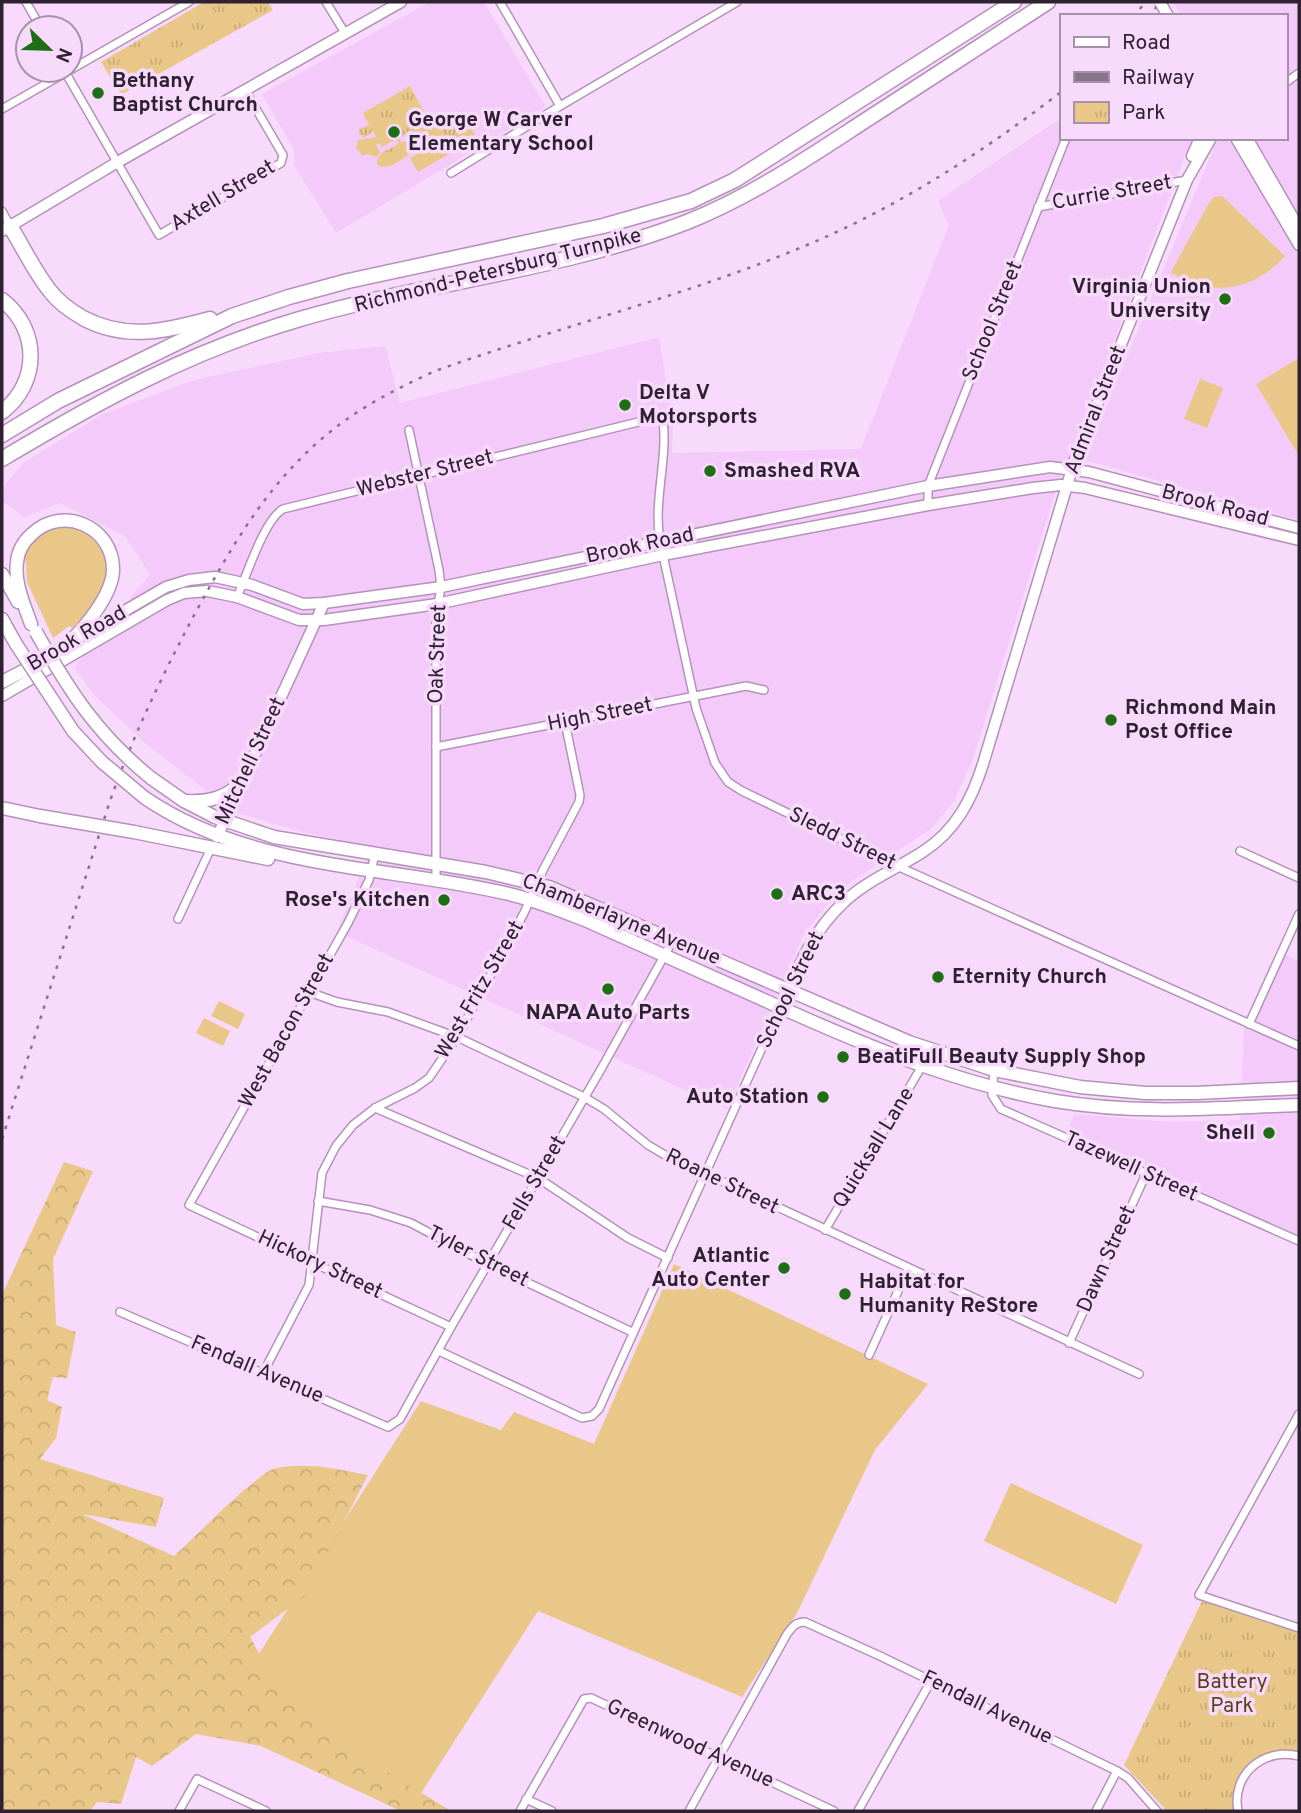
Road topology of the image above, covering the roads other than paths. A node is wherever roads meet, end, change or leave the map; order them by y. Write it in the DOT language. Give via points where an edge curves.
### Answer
graph roads {
  1 [pos="189,2"];
  2 [pos="326,2"];
  3 [pos="401,2"];
  4 [pos="500,2"];
  5 [pos="737,2"];
  6 [pos="1014,2"];
  7 [pos="1048,2"];
  8 [pos="345,33"];
  9 [pos="84,60"];
  10 [pos="43,84"];
  11 [pos="72,84"];
  12 [pos="245,90"];
  13 [pos="560,106"];
  14 [pos="2,109"];
  15 [pos="1065,140"];
  16 [pos="1199,140"];
  17 [pos="1210,140"];
  18 [pos="1237,140"];
  19 [pos="1248,140"];
  20 [pos="117,163"];
  21 [pos="451,173"];
  22 [pos="1187,180"];
  23 [pos="1038,207"];
  24 [pos="2,211"];
  25 [pos="6,228"];
  26 [pos="1299,228"];
  27 [pos="1299,245"];
  28 [pos="2,300"];
  29 [pos="232,316"];
  30 [pos="2,412"];
  31 [pos="663,419"];
  32 [pos="409,430"];
  33 [pos="2,435"];
  34 [pos="2,459"];
  35 [pos="1072,468"];
  36 [pos="419,475"];
  37 [pos="1068,485"];
  38 [pos="928,486"];
  39 [pos="928,505"];
  40 [pos="1299,528"];
  41 [pos="1299,540"];
  42 [pos="660,541"];
  43 [pos="663,555"];
  44 [pos="2,574"];
  45 [pos="243,583"];
  46 [pos="440,587"];
  47 [pos="237,597"];
  48 [pos="324,603"];
  49 [pos="437,604"];
  50 [pos="2,619"];
  51 [pos="316,621"];
  52 [pos="33,628"];
  53 [pos="66,645"];
  54 [pos="2,682"];
  55 [pos="764,690"];
  56 [pos="2,696"];
  57 [pos="693,696"];
  58 [pos="565,722"];
  59 [pos="436,747"];
  60 [pos="241,783"];
  61 [pos="184,801"];
  62 [pos="2,808"];
  63 [pos="224,821"];
  64 [pos="214,843"];
  65 [pos="1240,852"];
  66 [pos="375,854"];
  67 [pos="436,864"];
  68 [pos="897,866"];
  69 [pos="372,871"];
  70 [pos="1299,878"];
  71 [pos="436,881"];
  72 [pos="537,883"];
  73 [pos="531,900"];
  74 [pos="1299,914"];
  75 [pos="178,919"];
  76 [pos="673,940"];
  77 [pos="664,955"];
  78 [pos="788,989"];
  79 [pos="309,992"];
  80 [pos="780,1008"];
  81 [pos="1249,1024"];
  82 [pos="457,1037"];
  83 [pos="1299,1046"];
  84 [pos="922,1066"];
  85 [pos="994,1070"];
  86 [pos="991,1087"];
  87 [pos="1299,1088"];
  88 [pos="584,1097"];
  89 [pos="1299,1105"];
  90 [pos="375,1108"];
  91 [pos="704,1174"];
  92 [pos="1146,1174"];
  93 [pos="538,1178"];
  94 [pos="318,1201"];
  95 [pos="189,1205"];
  96 [pos="825,1230"];
  97 [pos="1299,1241"];
  98 [pos="668,1258"];
  99 [pos="313,1261"];
  100 [pos="488,1264"];
  101 [pos="908,1269"];
  102 [pos="120,1311"];
  103 [pos="451,1327"];
  104 [pos="632,1332"];
  105 [pos="1069,1343"];
  106 [pos="439,1351"];
  107 [pos="869,1355"];
  108 [pos="263,1373"];
  109 [pos="1139,1374"];
  110 [pos="1299,1414"];
  111 [pos="394,1424"];
  112 [pos="1299,1619"];
  113 [pos="1297,1628"];
  114 [pos="931,1681"];
  115 [pos="1299,1756"];
  116 [pos="719,1757"];
  117 [pos="1117,1771"];
  118 [pos="526,1799"];
  119 [pos="179,1811"];
  120 [pos="266,1811"];
  121 [pos="520,1811"];
  122 [pos="552,1811"];
  123 [pos="689,1811"];
  124 [pos="834,1811"];
  125 [pos="858,1811"];
  126 [pos="1096,1811"];
  127 [pos="1157,1811"];
  128 [pos="1238,1811"];
  1 -- 9 [label="street"];
  2 -- 8 [label="street"];
  3 -- 8 [label="main road"];
  4 -- 13 [label="street"];
  5 -- 13 [label="street"];
  6 -- 29 [label="highway, Richmond-Petersburg Turnpike" via="735,180 691,201 603,226 348,281"];
  7 -- 34 [label="highway, Richmond-Petersburg Turnpike" via="784,173 710,212 588,253 338,309 239,339 127,386"];
  8 -- 12 [label="main road"];
  10 -- 14 [label="street"];
  11 -- 20 [label="street"];
  12 -- 20 [label="main road"];
  12 -- 20 [label="street, Axtell Street" via="283,155 281,163 159,235"];
  13 -- 21 [label="street"];
  15 -- 23 [label="street, School Street"];
  16 -- 22 [label="main road, Admiral Street"];
  17 -- 22 [label="main road, Admiral Street"];
  18 -- 27 [label="main road"];
  19 -- 26 [label="main road"];
  20 -- 25 [label="main road"];
  22 -- 23 [label="street, Currie Street"];
  22 -- 35 [label="main road, Admiral Street"];
  23 -- 38 [label="street, School Street"];
  24 -- 25 [label="street"];
  25 -- 29 [label="highway" via="50,291 74,313 102,327 147,333"];
  28 -- 30 [label="highway" via="21,320 31,350 25,385"];
  29 -- 33 [label="highway, Richmond-Petersburg Turnpike" via="70,395"];
  31 -- 36 [label="street, Webster Street"];
  31 -- 42 [label="street, Sledd Street"];
  32 -- 36 [label="street, Oak Street"];
  35 -- 37 [label="main road, Admiral Street"];
  35 -- 38 [label="main road, Brook Road" via="1042,468"];
  35 -- 40 [label="main road, Brook Road"];
  36 -- 45 [label="street, Webster Street" via="279,512"];
  36 -- 46 [label="street, Oak Street"];
  37 -- 39 [label="main road, Brook Road"];
  37 -- 41 [label="main road, Brook Road"];
  37 -- 68 [label="main road, School Street" via="966,807 946,833"];
  38 -- 39 [label="street, School Street"];
  38 -- 42 [label="main road, Brook Road"];
  39 -- 43 [label="main road, Brook Road"];
  42 -- 43 [label="street, Sledd Street"];
  42 -- 46 [label="main road, Brook Road"];
  43 -- 49 [label="main road, Brook Road"];
  43 -- 57 [label="street, Sledd Street"];
  44 -- 52 [label="main road, Chamberlayne Avenue"];
  45 -- 47 [label="street, Webster Street"];
  45 -- 48 [label="main road, Brook Road" via="303,604"];
  45 -- 53 [label="main road, Brook Road" via="208,577 173,584"];
  46 -- 48 [label="main road, Brook Road"];
  46 -- 49 [label="street, Oak Street"];
  47 -- 51 [label="main road, Brook Road"];
  47 -- 56 [label="main road, Brook Road" via="201,591 176,596"];
  48 -- 51 [label="main road, Mitchell Street"];
  49 -- 51 [label="main road, Brook Road"];
  49 -- 59 [label="street, Oak Street"];
  50 -- 64 [label="main road, Chamberlayne Avenue, bridge" via="73,732 145,798"];
  51 -- 60 [label="main road, Mitchell Street"];
  52 -- 53 [label="main road" via="16,575 18,555 41,526 58,520 76,521 94,530 109,548 112,581 106,597"];
  52 -- 61 [label="main road, Chamberlayne Avenue, bridge" via="94,724 124,755"];
  53 -- 54 [label="main road, Brook Road"];
  55 -- 57 [label="street, High Street" via="746,685"];
  57 -- 58 [label="street, High Street"];
  57 -- 68 [label="street, Sledd Street" via="715,763 728,782"];
  58 -- 59 [label="street, High Street"];
  58 -- 72 [label="street, West Fritz Street" via="580,799"];
  59 -- 67 [label="street, Oak Street"];
  60 -- 61 [label="main road" via="219,798"];
  60 -- 63 [label="main road, Mitchell Street"];
  61 -- 63 [label="main road, Chamberlayne Avenue"];
  62 -- 64 [label="main road, Chamberlayne Avenue, bridge"];
  63 -- 64 [label="main road, Mitchell Street"];
  63 -- 66 [label="main road, Chamberlayne Avenue" via="274,837"];
  64 -- 69 [label="main road, Chamberlayne Avenue" via="281,862 314,861"];
  64 -- 75 [label="street, Mitchell Street"];
  65 -- 70 [label="street"];
  66 -- 67 [label="main road, Chamberlayne Avenue"];
  66 -- 69 [label="street, West Bacon Street"];
  67 -- 71 [label="street, Oak Street"];
  67 -- 72 [label="main road, Chamberlayne Avenue"];
  68 -- 78 [label="main road, School Street" via="857,890 834,912 805,952"];
  68 -- 81 [label="street, Sledd Street"];
  69 -- 71 [label="main road, Chamberlayne Avenue"];
  69 -- 79 [label="street, West Bacon Street"];
  71 -- 73 [label="main road, Chamberlayne Avenue"];
  72 -- 73 [label="street, West Fritz Street"];
  72 -- 76 [label="main road, Chamberlayne Avenue"];
  73 -- 77 [label="main road, Chamberlayne Avenue"];
  73 -- 82 [label="street, West Fritz Street"];
  74 -- 81 [label="street"];
  76 -- 77 [label="street, Fells Street"];
  76 -- 78 [label="main road, Chamberlayne Avenue"];
  77 -- 80 [label="main road, Chamberlayne Avenue"];
  77 -- 88 [label="street, Fells Street"];
  78 -- 80 [label="main road, School Street"];
  78 -- 85 [label="main road, Chamberlayne Avenue" via="909,1042"];
  79 -- 82 [label="street, Roane Street" via="388,1012"];
  79 -- 95 [label="street, West Bacon Street"];
  80 -- 84 [label="main road, Chamberlayne Avenue"];
  80 -- 91 [label="street, School Street"];
  81 -- 83 [label="street, Sledd Street"];
  82 -- 88 [label="street, Roane Street"];
  82 -- 90 [label="street, West Fritz Street" via="429,1078"];
  84 -- 86 [label="main road, Chamberlayne Avenue"];
  84 -- 96 [label="street, Quicksall Lane"];
  85 -- 86 [label="street"];
  85 -- 87 [label="main road, Chamberlayne Avenue" via="1080,1087 1145,1093"];
  86 -- 89 [label="main road, Chamberlayne Avenue" via="1055,1101 1146,1110"];
  86 -- 92 [label="street, Tazewell Street" via="1000,1109"];
  88 -- 91 [label="street, Roane Street" via="648,1145"];
  88 -- 93 [label="street, Fells Street"];
  90 -- 93 [label="street"];
  90 -- 94 [label="street, West Fritz Street" via="353,1125 337,1146 322,1173"];
  91 -- 96 [label="street, Roane Street"];
  91 -- 98 [label="street, School Street"];
  92 -- 97 [label="street, Tazewell Street"];
  92 -- 105 [label="street, Dawn Street"];
  93 -- 98 [label="street" via="628,1238"];
  93 -- 100 [label="street, Fells Street"];
  94 -- 99 [label="street, West Fritz Street"];
  94 -- 100 [label="street, Tyler Street" via="411,1223"];
  95 -- 99 [label="street, Hickory Street"];
  96 -- 101 [label="street, Roane Street"];
  98 -- 104 [label="street, School Street"];
  99 -- 103 [label="street, Hickory Street"];
  99 -- 108 [label="street, West Fritz Street" via="309,1285"];
  100 -- 103 [label="street, Fells Street"];
  100 -- 104 [label="street, Tyler Street"];
  101 -- 105 [label="street, Roane Street"];
  101 -- 107 [label="street"];
  102 -- 108 [label="street, Fendall Avenue"];
  103 -- 106 [label="street, Fells Street"];
  104 -- 106 [label="street, School Street" via="600,1409 582,1418"];
  105 -- 109 [label="street, Roane Street"];
  106 -- 111 [label="street, Fells Street"];
  108 -- 111 [label="street, Fendall Avenue" via="388,1426"];
  110 -- 113 [label="street" via="1199,1595"];
  112 -- 113 [label="street"];
  114 -- 116 [label="street, Fendall Avenue" via="805,1622 793,1625"];
  114 -- 117 [label="street, Fendall Avenue"];
  114 -- 125 [label="street"];
  115 -- 128 [label="street" via="1271,1756 1249,1769 1237,1794"];
  116 -- 118 [label="street, Greenwood Avenue" via="591,1698 584,1699"];
  116 -- 123 [label="street"];
  116 -- 124 [label="street, Greenwood Avenue"];
  117 -- 126 [label="street"];
  117 -- 127 [label="street, Fendall Avenue"];
  118 -- 121 [label="street"];
  118 -- 122 [label="street"];
  119 -- 120 [label="street" via="197,1779"];
}
